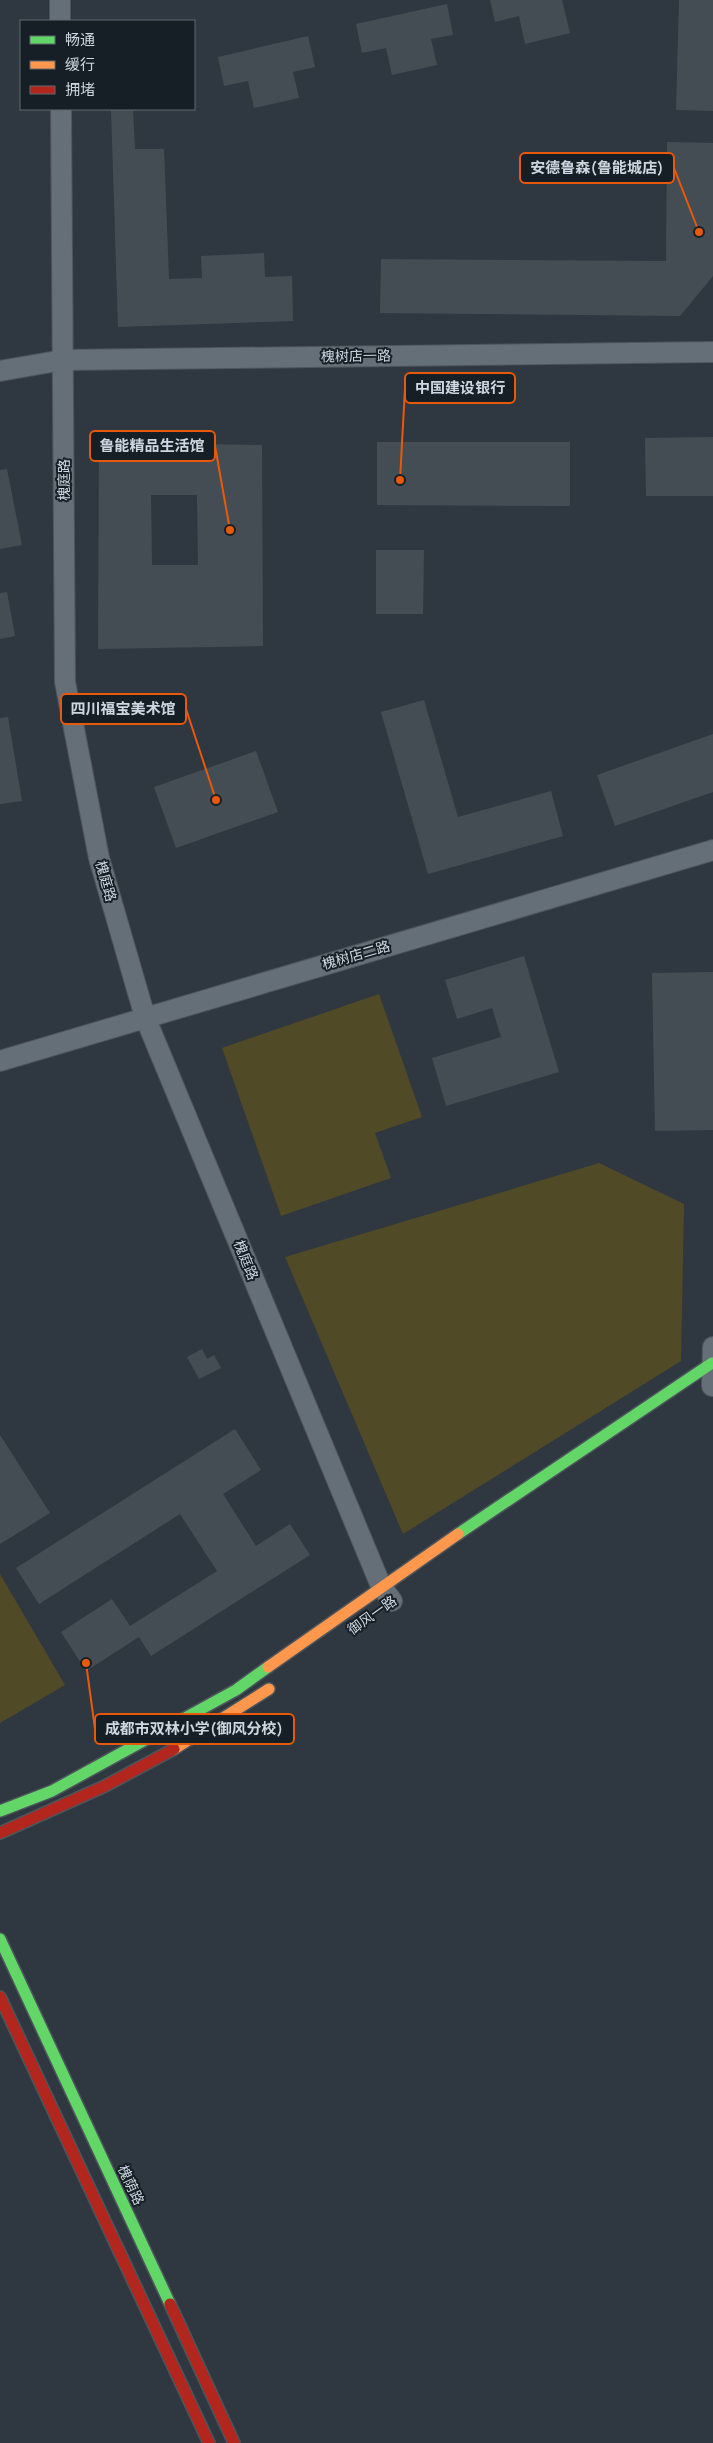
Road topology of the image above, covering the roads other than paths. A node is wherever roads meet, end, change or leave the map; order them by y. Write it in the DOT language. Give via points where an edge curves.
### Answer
graph roads {
  1 [pos="60,0"];
  2 [pos="60,20"];
  3 [pos="61,110"];
  4 [pos="713,352"];
  5 [pos="63,360"];
  6 [pos="0,370"];
  7 [pos="713,850"];
  8 [pos="145,1017"];
  9 [pos="0,1061"];
  10 [pos="712,1355"];
  11 [pos="708,1389"];
  12 [pos="389,1597"];
  13 [pos="280,1681"];
  14 [pos="0,1812"];
  15 [pos="0,1832"];
  16 [pos="0,1939"];
  17 [pos="0,1997"];
  18 [pos="209,2443"];
  19 [pos="234,2443"];
  1 -- 2 [label="street"];
  3 -- 5 [label="street, 槐庭路"];
  4 -- 5 [label="street, 槐树店一路"];
  5 -- 6 [label="street, 槐树店一路"];
  5 -- 8 [label="street, 槐庭路" via="65,682 99,858"];
  7 -- 8 [label="street, 槐树店二路"];
  8 -- 9 [label="street, 槐树店二路"];
  8 -- 12 [label="street, 槐庭路"];
  10 -- 11 [label="street, 御风一路"];
  10 -- 12 [label="main road, 御风一路"];
  12 -- 14 [label="main road, 御风一路" via="236,1690 52,1790"];
  13 -- 15 [label="main road" via="146,1766"];
  16 -- 19 [label="main road, 槐荫路"];
  17 -- 18 [label="main road"];
}
